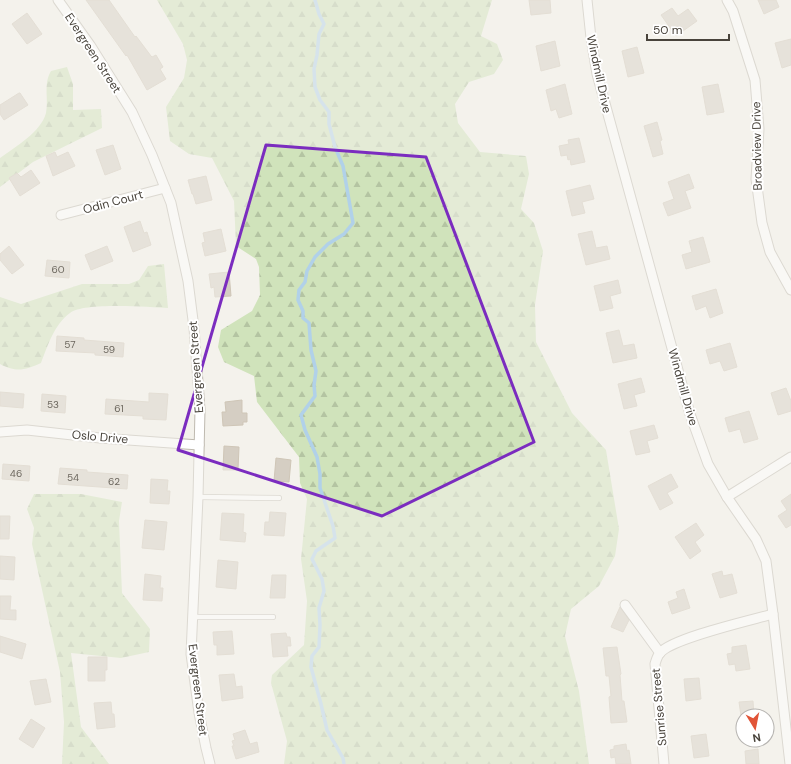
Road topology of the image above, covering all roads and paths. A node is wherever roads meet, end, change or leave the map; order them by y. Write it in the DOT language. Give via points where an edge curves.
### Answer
graph roads {
  1 [pos="58,0"];
  2 [pos="587,0"];
  3 [pos="727,0"];
  4 [pos="165,188"];
  5 [pos="61,215"];
  6 [pos="791,290"];
  7 [pos="0,432"];
  8 [pos="200,445"];
  9 [pos="791,457"];
  10 [pos="198,496"];
  11 [pos="727,497"];
  12 [pos="279,498"];
  13 [pos="625,605"];
  14 [pos="774,614"];
  15 [pos="192,617"];
  16 [pos="273,617"];
  17 [pos="660,653"];
  18 [pos="210,764"];
  19 [pos="664,764"];
  20 [pos="790,764"];
  1 -- 4 [label="street, Evergreen Street" via="132,112"];
  2 -- 11 [label="street, Windmill Drive" via="597,74 690,414 708,464"];
  3 -- 6 [label="street, Broadview Drive" via="733,10 755,80 759,128 756,179 762,223 770,252"];
  4 -- 5 [label="street, Odin Court"];
  4 -- 8 [label="street, Evergreen Street" via="171,203 189,289 200,410"];
  7 -- 8 [label="street, Oslo Drive" via="27,430"];
  8 -- 10 [label="street, Evergreen Street"];
  9 -- 11 [label="street"];
  10 -- 12 [label="lane"];
  10 -- 15 [label="street, Evergreen Street"];
  11 -- 14 [label="street, Windmill Drive" via="756,539 766,561"];
  13 -- 17 [label="street"];
  14 -- 17 [label="street, Sunrise Street" via="701,634 671,645"];
  14 -- 20 [label="street, Windmill Drive"];
  15 -- 16 [label="lane"];
  15 -- 18 [label="street, Evergreen Street" via="191,654"];
  17 -- 19 [label="street, Sunrise Street" via="654,664"];
}
